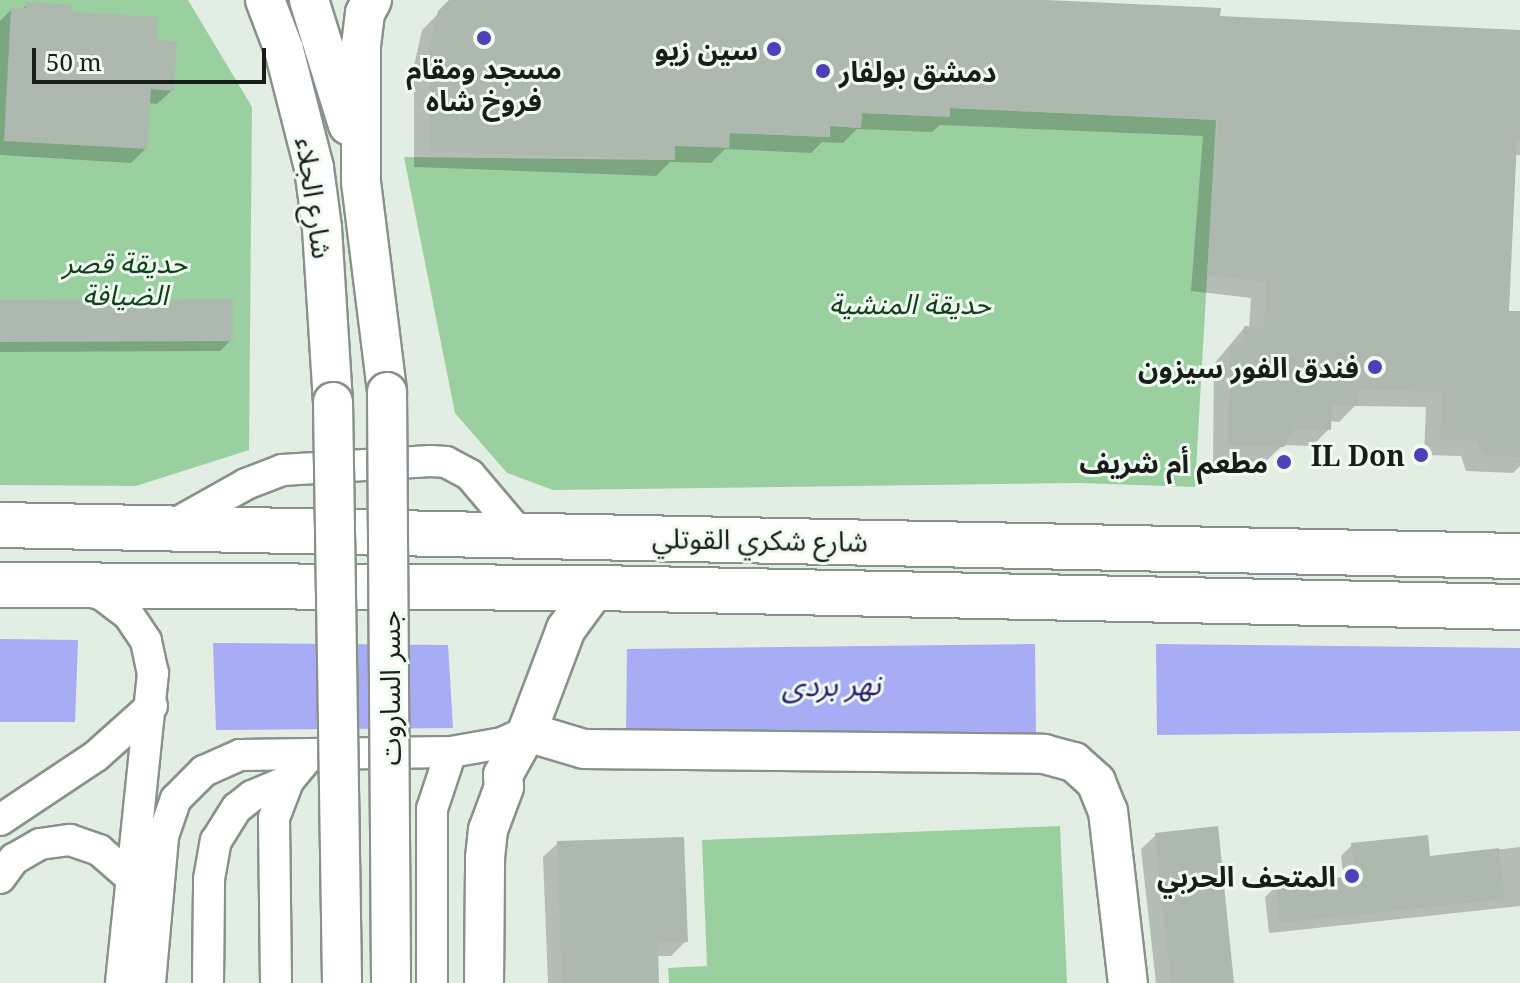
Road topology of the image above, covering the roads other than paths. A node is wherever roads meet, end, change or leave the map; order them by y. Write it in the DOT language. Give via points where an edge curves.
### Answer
graph roads {
  1 [pos="265,0"];
  2 [pos="309,0"];
  3 [pos="372,0"];
  4 [pos="361,182"];
  5 [pos="333,402"];
  6 [pos="0,525"];
  7 [pos="167,528"];
  8 [pos="520,534"];
  9 [pos="1520,556"];
  10 [pos="0,585"];
  11 [pos="69,586"];
  12 [pos="596,588"];
  13 [pos="1520,607"];
  14 [pos="152,706"];
  15 [pos="527,732"];
  16 [pos="451,752"];
  17 [pos="311,754"];
  18 [pos="288,781"];
  19 [pos="0,820"];
  20 [pos="0,878"];
  21 [pos="131,878"];
  22 [pos="121,983"];
  23 [pos="150,983"];
  24 [pos="208,983"];
  25 [pos="276,983"];
  26 [pos="342,983"];
  27 [pos="391,983"];
  28 [pos="432,983"];
  29 [pos="484,983"];
  30 [pos="1128,983"];
  1 -- 5 [label="main road, شارع الجلاء" via="284,50 314,168"];
  2 -- 4 [label="main road, شارع الجلاء" via="343,100"];
  3 -- 4 [label="main road" via="361,44"];
  4 -- 27 [label="main road, جسر الساروت, bridge" via="387,392"];
  5 -- 26 [label="main road, جسر الساروت, bridge"];
  6 -- 7 [label="highway, شارع شكري القوتلي"];
  7 -- 8 [label="highway, شارع شكري القوتلي"];
  7 -- 8 [label="street" via="282,470 431,461 446,462 470,475"];
  8 -- 9 [label="highway, شارع شكري القوتلي"];
  10 -- 11 [label="highway, شارع شكري القوتلي"];
  11 -- 12 [label="highway, شارع شكري القوتلي"];
  11 -- 14 [label="street" via="101,594 128,614 146,641 153,673"];
  12 -- 13 [label="highway, شارع شكري القوتلي"];
  12 -- 15 [label="main road" via="566,629"];
  14 -- 19 [label="street" via="96,756"];
  14 -- 21 [label="street"];
  15 -- 16 [label="street" via="502,743"];
  15 -- 29 [label="main road" via="503,775 504,787 488,830"];
  15 -- 30 [label="main road" via="594,750 1044,754 1074,762 1096,782 1108,811"];
  16 -- 17 [label="street"];
  16 -- 28 [label="street" via="432,809"];
  17 -- 18 [label="street"];
  17 -- 23 [label="street" via="230,758 204,771 176,799 163,836"];
  18 -- 24 [label="street" via="237,808 216,841 209,879"];
  18 -- 25 [label="street" via="274,818"];
  20 -- 21 [label="street" via="14,859 40,844 70,840 99,850"];
  21 -- 22 [label="street"];
}
